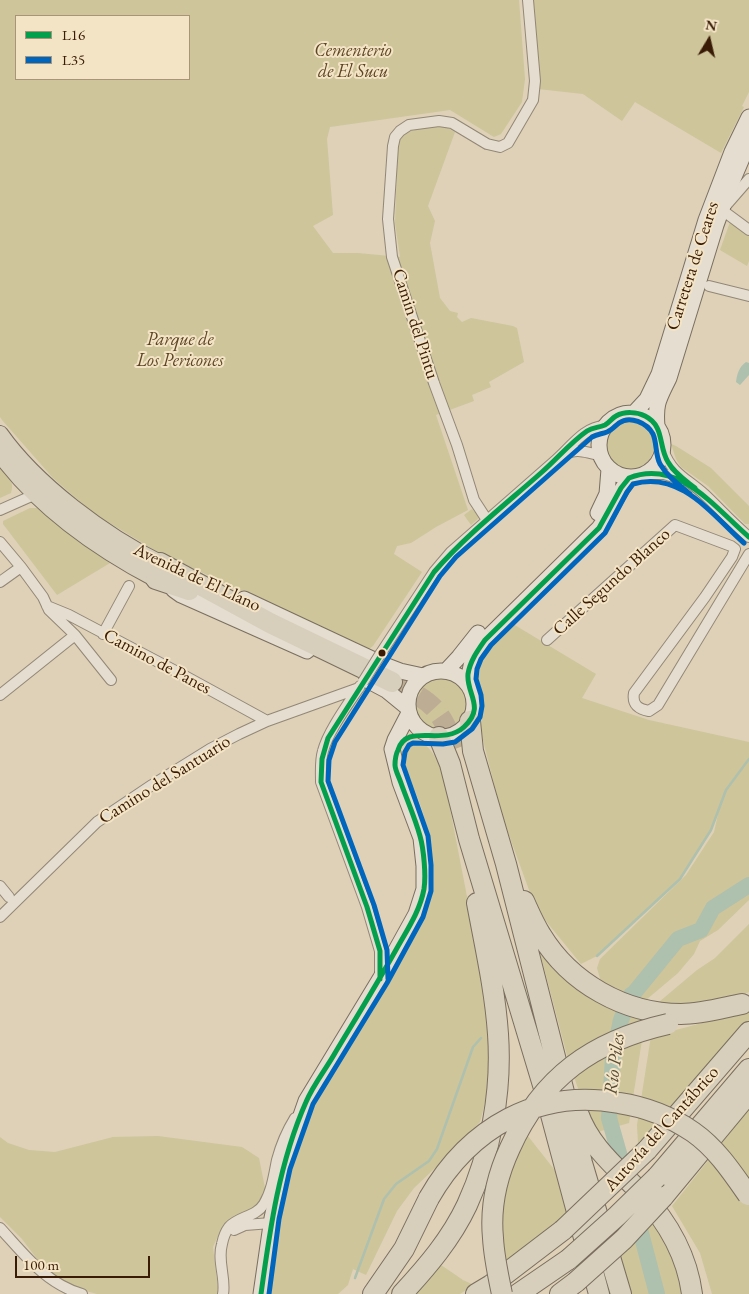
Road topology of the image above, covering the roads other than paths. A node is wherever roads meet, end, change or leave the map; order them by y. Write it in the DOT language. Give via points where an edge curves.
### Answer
graph roads {
  1 [pos="528,0"];
  2 [pos="749,117"];
  3 [pos="749,142"];
  4 [pos="745,163"];
  5 [pos="725,170"];
  6 [pos="749,179"];
  7 [pos="722,210"];
  8 [pos="749,230"];
  9 [pos="709,286"];
  10 [pos="749,296"];
  11 [pos="634,413"];
  12 [pos="604,426"];
  13 [pos="657,426"];
  14 [pos="0,434"];
  15 [pos="663,450"];
  16 [pos="0,454"];
  17 [pos="563,454"];
  18 [pos="600,455"];
  19 [pos="608,469"];
  20 [pos="638,476"];
  21 [pos="684,480"];
  22 [pos="36,494"];
  23 [pos="0,510"];
  24 [pos="487,520"];
  25 [pos="749,537"];
  26 [pos="0,542"];
  27 [pos="749,554"];
  28 [pos="21,567"];
  29 [pos="158,571"];
  30 [pos="0,582"];
  31 [pos="129,586"];
  32 [pos="46,606"];
  33 [pos="103,634"];
  34 [pos="75,635"];
  35 [pos="547,640"];
  36 [pos="446,671"];
  37 [pos="423,676"];
  38 [pos="111,680"];
  39 [pos="392,682"];
  40 [pos="361,685"];
  41 [pos="469,686"];
  42 [pos="0,695"];
  43 [pos="408,710"];
  44 [pos="267,721"];
  45 [pos="470,721"];
  46 [pos="434,736"];
  47 [pos="455,749"];
  48 [pos="395,766"];
  49 [pos="468,839"];
  50 [pos="506,864"];
  51 [pos="0,886"];
  52 [pos="9,896"];
  53 [pos="0,917"];
  54 [pos="380,979"];
  55 [pos="531,988"];
  56 [pos="745,1002"];
  57 [pos="662,1018"];
  58 [pos="749,1032"];
  59 [pos="749,1069"];
  60 [pos="542,1085"];
  61 [pos="749,1093"];
  62 [pos="306,1101"];
  63 [pos="748,1197"];
  64 [pos="251,1220"];
  65 [pos="271,1223"];
  66 [pos="0,1228"];
  67 [pos="267,1251"];
  68 [pos="568,1288"];
  69 [pos="82,1294"];
  70 [pos="223,1294"];
  71 [pos="261,1294"];
  72 [pos="373,1294"];
  73 [pos="402,1294"];
  74 [pos="476,1294"];
  75 [pos="502,1294"];
  76 [pos="518,1294"];
  77 [pos="598,1294"];
  78 [pos="621,1294"];
  79 [pos="692,1294"];
  1 -- 24 [label="street, Camin del Pintu" via="535,81 533,100 508,144 500,147 487,144 452,122 440,121 409,125 395,137 392,146 388,219 392,256 474,500"];
  2 -- 5 [label="main road, Carretera de Ceares"];
  3 -- 4 [label="main road, Carretera de Ceares"];
  4 -- 5 [label="street"];
  4 -- 7 [label="main road, Carretera de Ceares"];
  5 -- 11 [label="main road, Carretera de Ceares" via="706,220 659,374 653,389"];
  6 -- 7 [label="street"];
  7 -- 8 [label="street"];
  7 -- 13 [label="main road, Carretera de Ceares" via="669,378 659,399"];
  9 -- 10 [label="street"];
  11 -- 12 [label="main road" via="617,415"];
  11 -- 13 [label="main road" via="643,415"];
  12 -- 17 [label="street" via="595,426"];
  12 -- 18 [label="main road" via="599,440"];
  13 -- 15 [label="main road"];
  14 -- 29 [label="main road, Avenida de El Llano" via="63,500"];
  15 -- 20 [label="main road" via="657,464"];
  15 -- 21 [label="street" via="668,463"];
  16 -- 22 [label="main road, Avenida de El Llano"];
  17 -- 18 [label="street" via="584,450"];
  17 -- 24 [label="street"];
  18 -- 19 [label="main road"];
  19 -- 20 [label="main road" via="622,476"];
  19 -- 36 [label="main road" via="607,494 595,518 477,634"];
  20 -- 21 [label="street" via="664,474"];
  20 -- 41 [label="main road" via="623,485 599,528 485,640 471,664"];
  21 -- 25 [label="street"];
  22 -- 23 [label="street"];
  22 -- 29 [label="main road, Avenida de El Llano" via="106,551"];
  24 -- 40 [label="street, bridge" via="434,572"];
  26 -- 28 [label="street"];
  27 -- 35 [label="street, Calle Segundo Blanco" via="658,704 649,711 635,705 634,693 705,597 734,552 731,546 675,525"];
  28 -- 30 [label="street"];
  28 -- 32 [label="street"];
  29 -- 37 [label="main road, Avenida de El Llano" via="185,570 387,666"];
  29 -- 39 [label="highway"];
  29 -- 43 [label="main road, Avenida de El Llano" via="181,595 376,684"];
  31 -- 33 [label="street"];
  32 -- 33 [label="street, Camino de Panes"];
  32 -- 34 [label="street"];
  33 -- 44 [label="street, Camino de Panes"];
  34 -- 38 [label="street"];
  34 -- 42 [label="street"];
  36 -- 37 [label="main road" via="434,671"];
  36 -- 41 [label="main road"];
  37 -- 43 [label="main road" via="411,690"];
  40 -- 44 [label="street, Camino del Santuario"];
  40 -- 54 [label="street" via="323,750 321,782 367,907 380,951"];
  41 -- 45 [label="main road" via="475,704"];
  43 -- 46 [label="main road" via="415,724"];
  43 -- 48 [label="main road" via="392,749"];
  44 -- 53 [label="street, Camino del Santuario" via="210,749 97,822"];
  45 -- 46 [label="main road" via="451,736"];
  45 -- 50 [label="highway" via="473,751"];
  46 -- 48 [label="main road" via="416,734 402,740 395,756"];
  46 -- 49 [label="highway" via="450,764"];
  47 -- 55 [label="highway"];
  48 -- 54 [label="main road" via="421,838 424,889 416,914"];
  49 -- 60 [label="highway"];
  49 -- 73 [label="highway" via="498,1034 496,1101 489,1139 467,1205 430,1264"];
  50 -- 55 [label="highway"];
  50 -- 57 [label="highway" via="541,935 561,962 599,992"];
  51 -- 52 [label="street"];
  54 -- 62 [label="main road"];
  55 -- 60 [label="highway"];
  55 -- 78 [label="highway"];
  55 -- 79 [label="highway, bridge" via="589,1137 668,1227 679,1248"];
  56 -- 57 [label="highway" via="705,1017"];
  57 -- 75 [label="highway, bridge" via="592,1052 563,1073 541,1095 524,1120 498,1177 493,1208 492,1236"];
  58 -- 74 [label="highway, Autovía del Cantábrico, bridge" via="647,1150 563,1230"];
  59 -- 76 [label="highway, Autovía del Cantábrico, bridge" via="657,1177 617,1216 569,1259"];
  60 -- 77 [label="highway"];
  61 -- 68 [label="highway, bridge" via="648,1216"];
  62 -- 64 [label="street" via="287,1130 264,1205"];
  62 -- 65 [label="main road" via="283,1167"];
  63 -- 72 [label="highway, bridge" via="713,1150 693,1132 667,1117 640,1106 588,1099 564,1100 535,1107 494,1127 472,1142 455,1160 441,1177 404,1249"];
  64 -- 65 [label="street" via="262,1217"];
  64 -- 67 [label="street" via="260,1230"];
  64 -- 70 [label="street" via="225,1236 221,1246"];
  65 -- 67 [label="main road"];
  66 -- 69 [label="street" via="48,1278 67,1290"];
  67 -- 71 [label="main road"];
}
